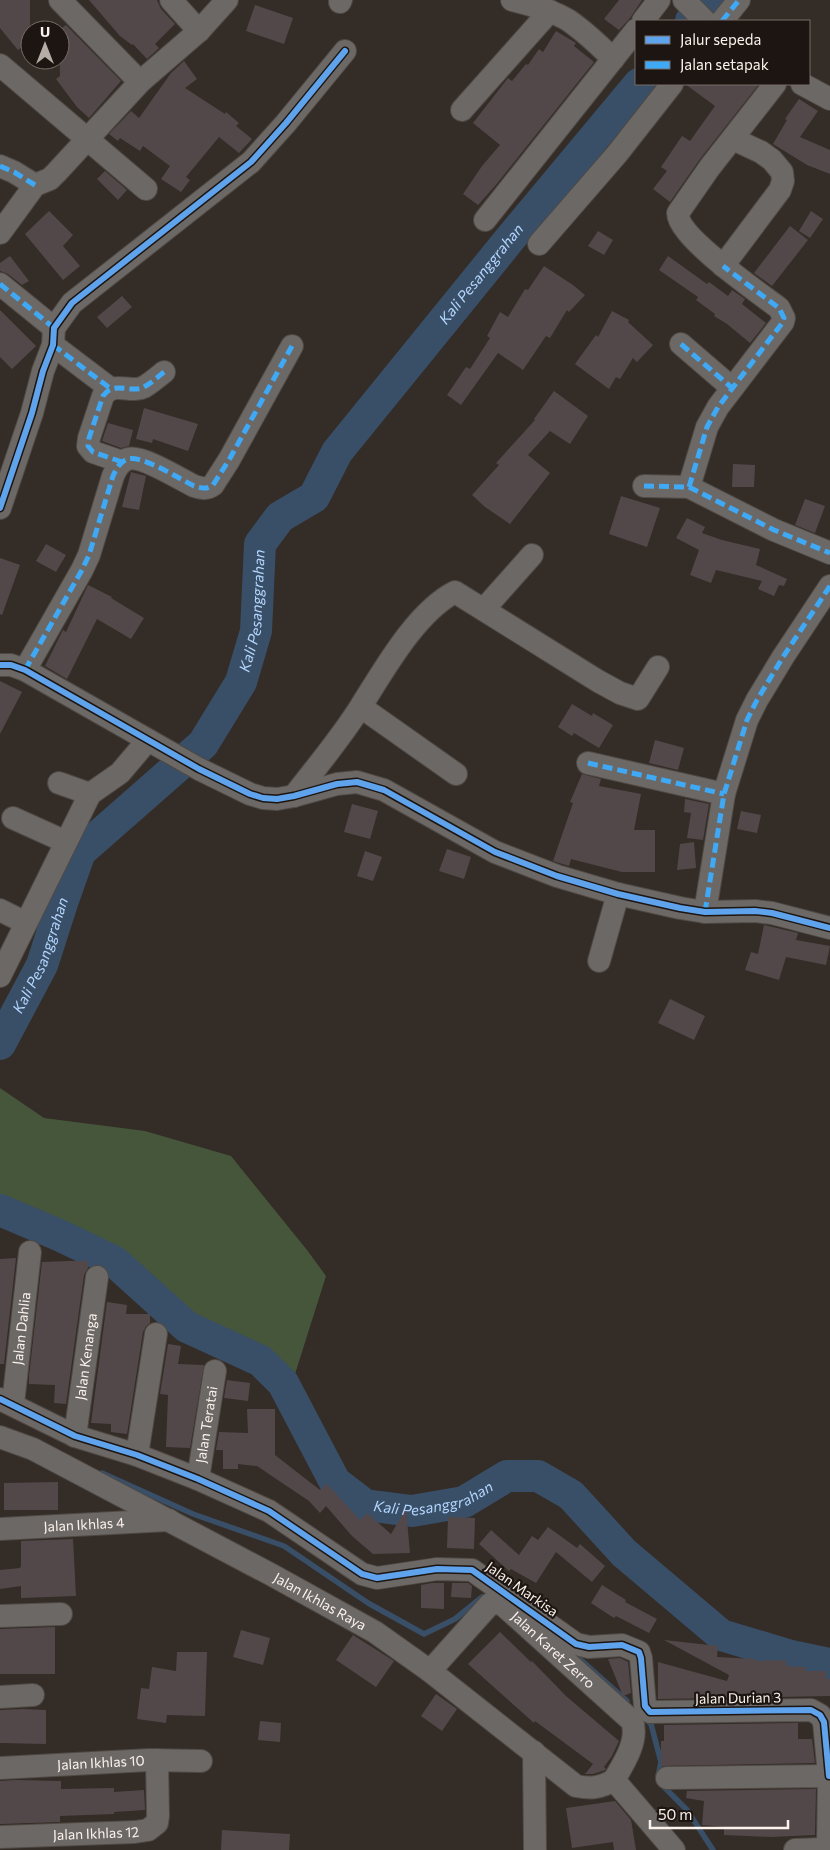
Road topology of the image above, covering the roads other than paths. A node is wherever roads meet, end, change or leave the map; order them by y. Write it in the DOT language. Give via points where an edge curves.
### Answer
graph roads {
  1 [pos="60,0"];
  2 [pos="171,0"];
  3 [pos="227,0"];
  4 [pos="512,0"];
  5 [pos="660,0"];
  6 [pos="684,0"];
  7 [pos="739,0"];
  8 [pos="550,12"];
  9 [pos="644,20"];
  10 [pos="709,20"];
  11 [pos="711,20"];
  12 [pos="199,31"];
  13 [pos="635,31"];
  14 [pos="345,51"];
  15 [pos="613,59"];
  16 [pos="0,64"];
  17 [pos="140,82"];
  18 [pos="671,85"];
  19 [pos="774,85"];
  20 [pos="804,85"];
  21 [pos="830,99"];
  22 [pos="462,110"];
  23 [pos="89,139"];
  24 [pos="733,140"];
  25 [pos="0,166"];
  26 [pos="35,186"];
  27 [pos="146,188"];
  28 [pos="485,220"];
  29 [pos="0,232"];
  30 [pos="539,244"];
  31 [pos="723,266"];
  32 [pos="0,284"];
  33 [pos="53,337"];
  34 [pos="681,344"];
  35 [pos="292,346"];
  36 [pos="164,372"];
  37 [pos="732,388"];
  38 [pos="111,389"];
  39 [pos="122,462"];
  40 [pos="644,486"];
  41 [pos="689,487"];
  42 [pos="0,508"];
  43 [pos="830,553"];
  44 [pos="532,555"];
  45 [pos="830,586"];
  46 [pos="484,608"];
  47 [pos="0,665"];
  48 [pos="658,667"];
  49 [pos="25,670"];
  50 [pos="361,707"];
  51 [pos="148,740"];
  52 [pos="588,763"];
  53 [pos="456,774"];
  54 [pos="59,783"];
  55 [pos="90,794"];
  56 [pos="724,794"];
  57 [pos="294,796"];
  58 [pos="13,818"];
  59 [pos="66,842"];
  60 [pos="618,894"];
  61 [pos="0,910"];
  62 [pos="705,912"];
  63 [pos="26,922"];
  64 [pos="830,928"];
  65 [pos="599,961"];
  66 [pos="0,976"];
  67 [pos="30,1252"];
  68 [pos="97,1277"];
  69 [pos="156,1334"];
  70 [pos="215,1372"];
  71 [pos="6,1402"];
  72 [pos="75,1436"];
  73 [pos="0,1437"];
  74 [pos="137,1455"];
  75 [pos="198,1479"];
  76 [pos="168,1520"];
  77 [pos="0,1529"];
  78 [pos="61,1614"];
  79 [pos="0,1616"];
  80 [pos="642,1658"];
  81 [pos="430,1670"];
  82 [pos="33,1695"];
  83 [pos="0,1697"];
  84 [pos="534,1752"];
  85 [pos="157,1760"];
  86 [pos="201,1761"];
  87 [pos="0,1768"];
  88 [pos="829,1776"];
  89 [pos="667,1778"];
  90 [pos="614,1780"];
  91 [pos="0,1837"];
  92 [pos="671,1849"];
  93 [pos="534,1850"];
  94 [pos="795,1850"];
  1 -- 17 [label="street"];
  2 -- 12 [label="street"];
  3 -- 12 [label="street"];
  4 -- 8 [label="street"];
  5 -- 9 [label="street"];
  6 -- 10 [label="street"];
  7 -- 11 [label="street"];
  8 -- 15 [label="street" via="576,27"];
  8 -- 22 [label="street"];
  12 -- 17 [label="street"];
  13 -- 15 [label="street"];
  14 -- 33 [label="street" via="250,162 72,304"];
  15 -- 28 [label="street"];
  16 -- 23 [label="street"];
  17 -- 23 [label="street"];
  18 -- 30 [label="street"];
  19 -- 24 [label="street"];
  20 -- 21 [label="street"];
  23 -- 26 [label="street" via="50,179"];
  23 -- 27 [label="street"];
  24 -- 31 [label="street" via="678,213 687,232"];
  24 -- 31 [label="street" via="768,156 782,172 783,181 780,190"];
  25 -- 26 [label="street"];
  26 -- 29 [label="street"];
  31 -- 37 [label="street" via="779,308 784,318"];
  32 -- 33 [label="street"];
  33 -- 38 [label="street"];
  33 -- 42 [label="street"];
  34 -- 37 [label="street"];
  35 -- 39 [label="street" via="229,460 209,488 194,486 134,458"];
  36 -- 38 [label="street" via="144,387"];
  37 -- 41 [label="street" via="707,427"];
  38 -- 39 [label="street" via="103,396 88,446 93,452"];
  39 -- 49 [label="street" via="113,476 89,555"];
  40 -- 41 [label="street"];
  41 -- 43 [label="street" via="774,530"];
  44 -- 46 [label="street"];
  45 -- 56 [label="street" via="757,700 747,720"];
  46 -- 48 [label="street" via="598,681 629,696 638,699"];
  46 -- 50 [label="street" via="455,592 444,598 415,628"];
  47 -- 49 [label="street"];
  49 -- 51 [label="street"];
  50 -- 53 [label="street"];
  50 -- 57 [label="street"];
  51 -- 55 [label="street" via="120,772"];
  51 -- 57 [label="street" via="250,794 277,799"];
  52 -- 56 [label="street"];
  54 -- 55 [label="street"];
  55 -- 59 [label="street"];
  56 -- 62 [label="street"];
  57 -- 60 [label="street" via="357,782 384,790 512,859"];
  58 -- 59 [label="street"];
  59 -- 63 [label="street"];
  60 -- 62 [label="street"];
  60 -- 65 [label="street"];
  61 -- 63 [label="street"];
  62 -- 64 [label="street" via="772,913"];
  63 -- 66 [label="street"];
  67 -- 71 [label="street, Jalan Dahlia"];
  68 -- 72 [label="street, Jalan Kenanga"];
  69 -- 74 [label="street"];
  70 -- 75 [label="street, Jalan Teratai"];
  71 -- 72 [label="street, Jalan Markisa"];
  72 -- 74 [label="street, Jalan Markisa"];
  73 -- 76 [label="street, Jalan Ikhlas Raya" via="33,1449"];
  74 -- 75 [label="street, Jalan Markisa"];
  75 -- 80 [label="street, Jalan Markisa" via="269,1511 362,1574 377,1578 437,1569 472,1570 576,1644 589,1647 622,1645 634,1648"];
  76 -- 77 [label="street, Jalan Ikhlas 4"];
  76 -- 81 [label="street, Jalan Ikhlas Raya" via="375,1632"];
  78 -- 79 [label="street"];
  80 -- 88 [label="street, Jalan Durian 3" via="644,1699 650,1712 811,1710 820,1715 824,1722"];
  81 -- 84 [label="street, Jalan Ikhlas Raya"];
  81 -- 90 [label="street, Jalan Karet Zerro" via="490,1604 501,1603 632,1721 634,1737"];
  82 -- 83 [label="street"];
  84 -- 90 [label="street, Jalan Ikhlas Raya" via="576,1786 603,1787"];
  84 -- 93 [label="street"];
  85 -- 86 [label="street, Jalan Ikhlas 10"];
  85 -- 87 [label="street, Jalan Ikhlas 10"];
  85 -- 91 [label="street, Jalan Ikhlas 12" via="158,1816 157,1823 148,1830"];
  88 -- 89 [label="street"];
  88 -- 94 [label="street" via="828,1843 822,1849"];
  90 -- 92 [label="street"];
}
